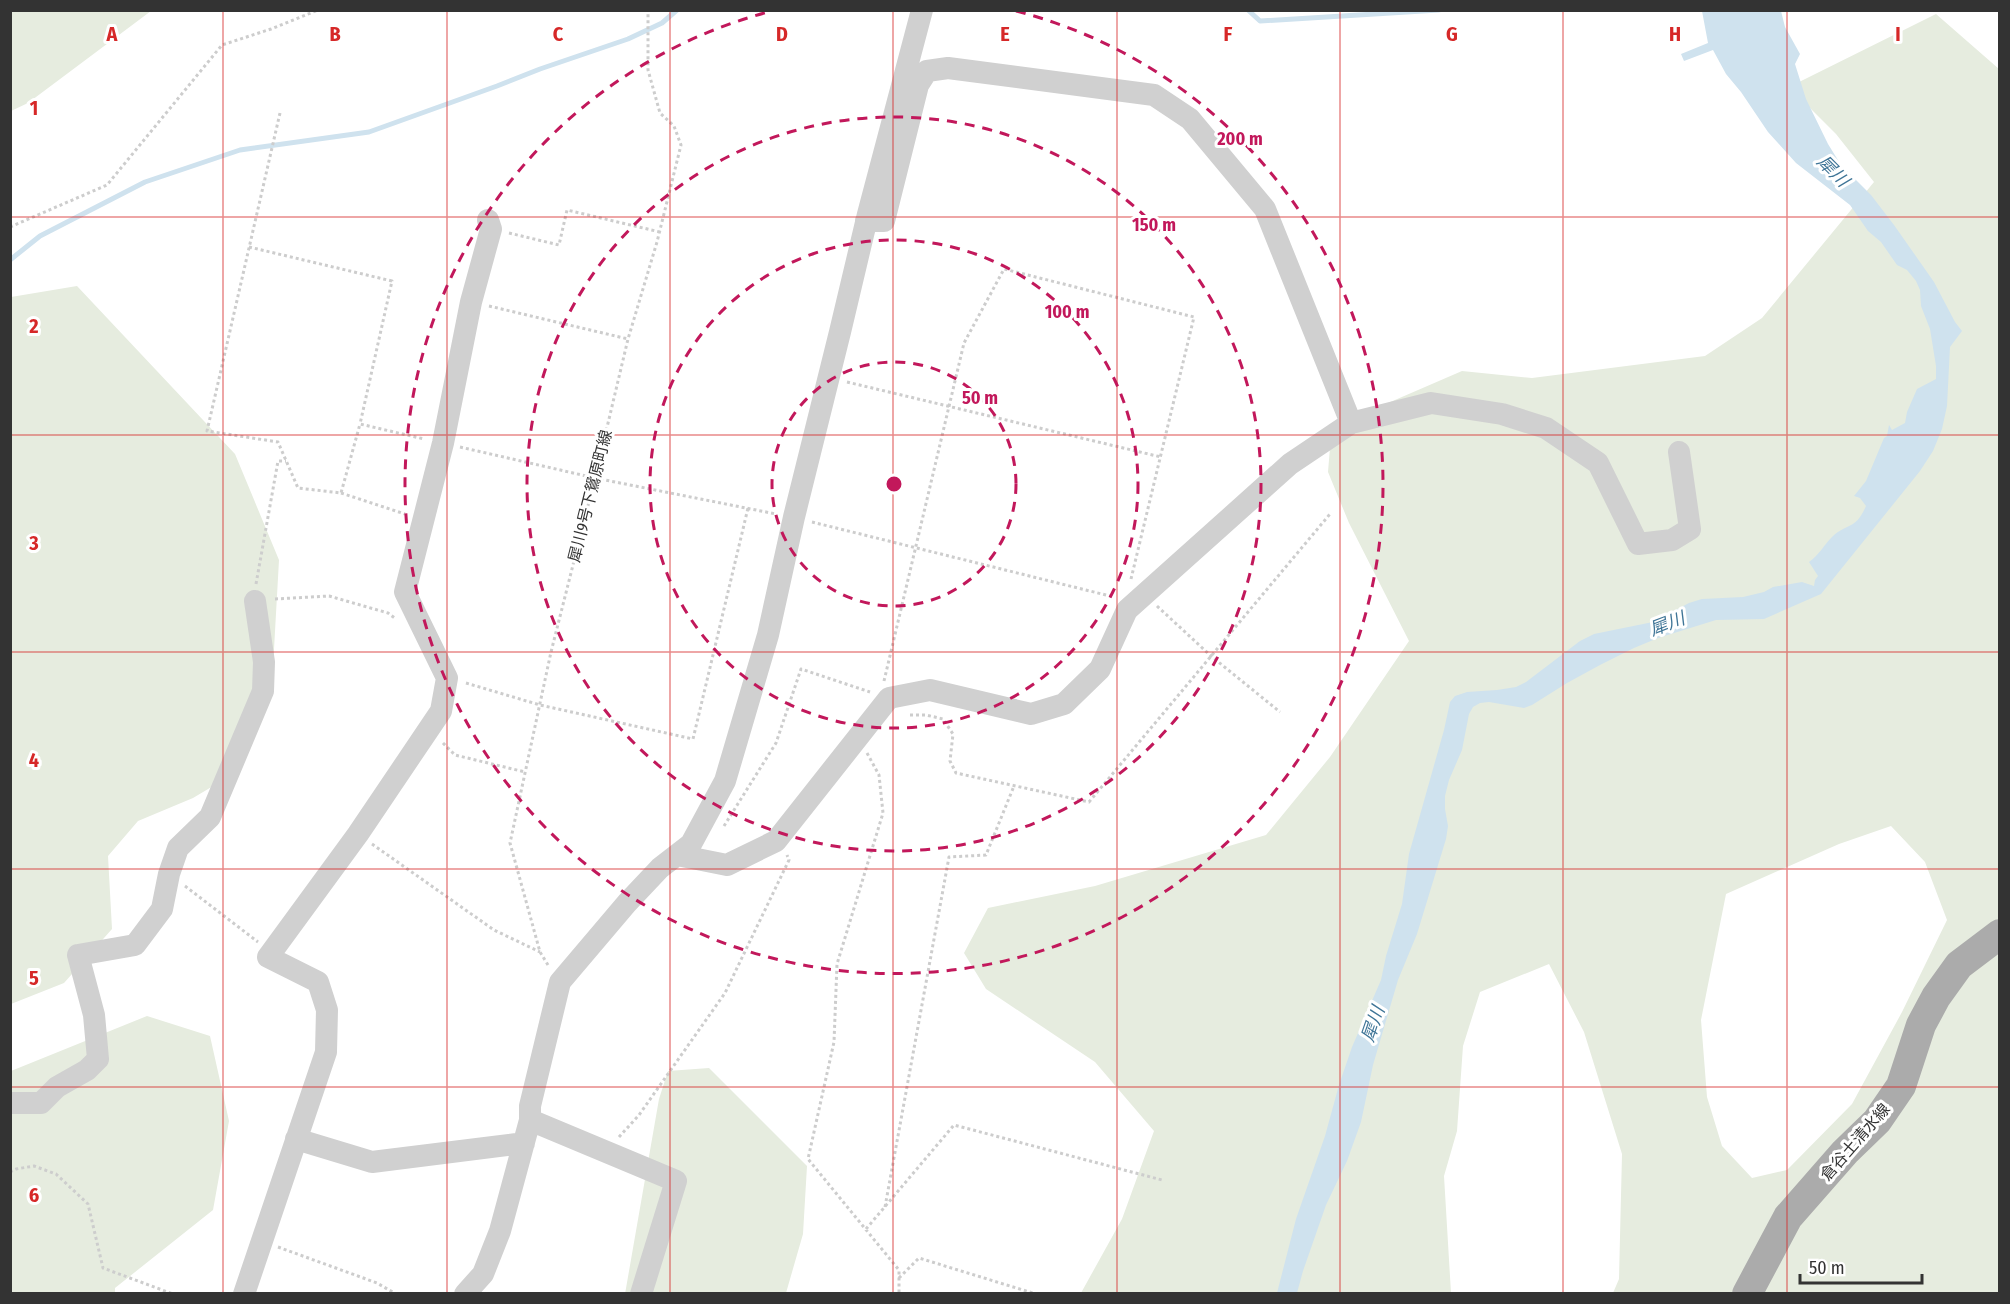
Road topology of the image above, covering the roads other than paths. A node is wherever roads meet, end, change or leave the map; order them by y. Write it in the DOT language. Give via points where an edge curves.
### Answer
graph roads {
  1 [pos="922,10"];
  2 [pos="867,217"];
  3 [pos="489,225"];
  4 [pos="1350,423"];
  5 [pos="1679,452"];
  6 [pos="255,601"];
  7 [pos="677,855"];
  8 [pos="2000,934"];
  9 [pos="10,1103"];
  10 [pos="530,1120"];
  11 [pos="296,1139"];
  12 [pos="524,1143"];
  13 [pos="474,1291"];
  14 [pos="244,1293"];
  15 [pos="641,1293"];
  16 [pos="1747,1293"];
  1 -- 2 [label="street"];
  2 -- 4 [label="street" via="884,221 918,85 927,71 948,68 1154,95 1190,119 1265,209"];
  2 -- 7 [label="street" via="768,635 725,781 691,844"];
  3 -- 11 [label="street" via="443,443 405,592 447,678 441,711 268,957 318,982 327,1010 326,1052"];
  4 -- 5 [label="street" via="1431,403 1502,414 1546,428 1598,463 1638,544 1672,540 1690,529"];
  4 -- 7 [label="street" via="1290,464 1132,602 1100,669 1064,704 1031,714 930,690 889,698 776,841 727,865"];
  6 -- 9 [label="street" via="264,662 263,691 210,817 178,848 162,909 135,945 78,955 94,1015 98,1059 41,1102"];
  7 -- 10 [label="street" via="627,903 560,982"];
  8 -- 16 [label="main road, 倉谷土清水線" via="1959,965 1936,997 1921,1025 1901,1086 1877,1121 1788,1217"];
  10 -- 12 [label="street"];
  10 -- 15 [label="street" via="676,1180"];
  11 -- 12 [label="street" via="372,1162"];
  11 -- 14 [label="street"];
  12 -- 13 [label="street" via="500,1231"];
}
